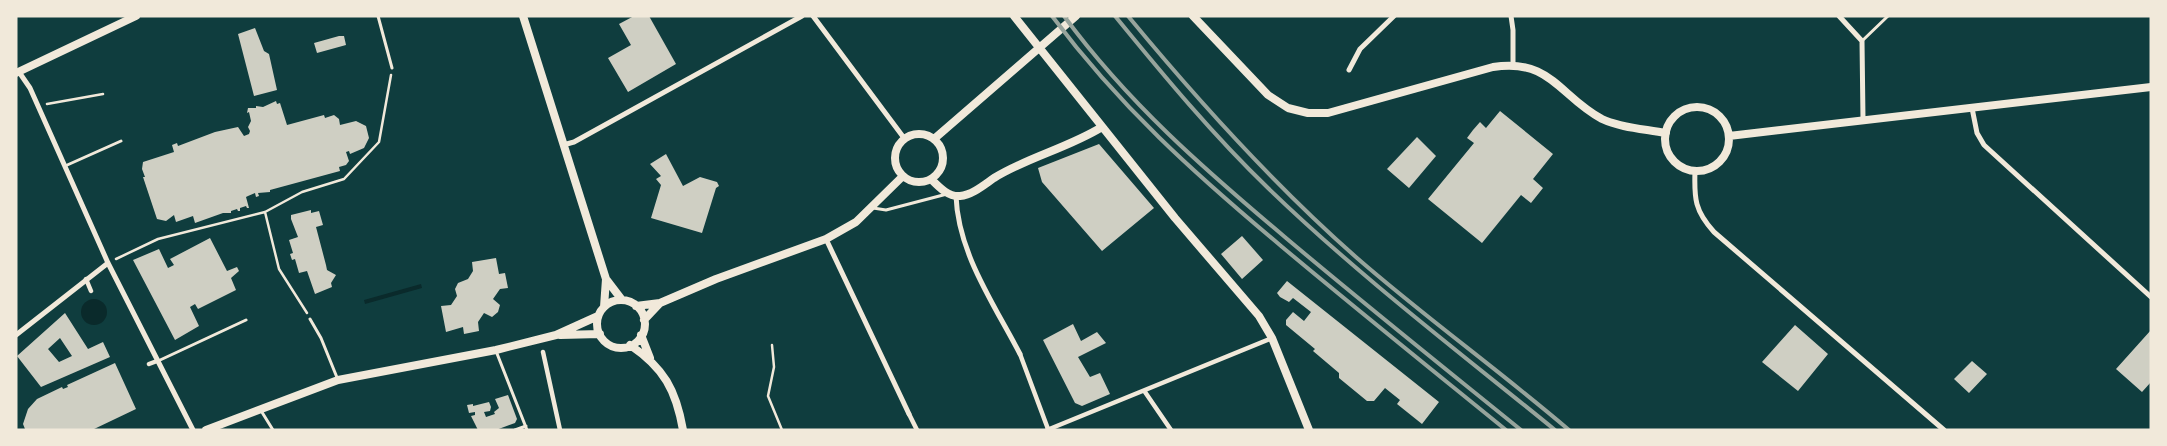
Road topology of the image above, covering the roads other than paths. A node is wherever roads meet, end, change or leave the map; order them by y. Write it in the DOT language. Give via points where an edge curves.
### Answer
graph roads {
  1 [pos="136,16"];
  2 [pos="378,16"];
  3 [pos="523,16"];
  4 [pos="802,16"];
  5 [pos="813,16"];
  6 [pos="1014,16"];
  7 [pos="1076,16"];
  8 [pos="1394,16"];
  9 [pos="1511,16"];
  10 [pos="1839,16"];
  11 [pos="1888,16"];
  12 [pos="1195,18"];
  13 [pos="123,19"];
  14 [pos="1862,41"];
  15 [pos="1513,64"];
  16 [pos="392,68"];
  17 [pos="1349,70"];
  18 [pos="17,71"];
  19 [pos="2151,87"];
  20 [pos="1972,108"];
  21 [pos="1863,119"];
  22 [pos="1102,127"];
  23 [pos="1666,133"];
  24 [pos="1729,136"];
  25 [pos="904,138"];
  26 [pos="934,139"];
  27 [pos="121,141"];
  28 [pos="563,145"];
  29 [pos="65,166"];
  30 [pos="1695,170"];
  31 [pos="903,176"];
  32 [pos="931,179"];
  33 [pos="953,195"];
  34 [pos="872,208"];
  35 [pos="826,239"];
  36 [pos="108,263"];
  37 [pos="86,279"];
  38 [pos="606,279"];
  39 [pos="91,291"];
  40 [pos="2151,297"];
  41 [pos="622,300"];
  42 [pos="660,303"];
  43 [pos="636,306"];
  44 [pos="604,307"];
  45 [pos="598,316"];
  46 [pos="310,319"];
  47 [pos="246,320"];
  48 [pos="644,320"];
  49 [pos="600,334"];
  50 [pos="16,335"];
  51 [pos="556,335"];
  52 [pos="641,335"];
  53 [pos="1272,338"];
  54 [pos="630,346"];
  55 [pos="496,350"];
  56 [pos="543,352"];
  57 [pos="1020,354"];
  58 [pos="650,358"];
  59 [pos="157,361"];
  60 [pos="150,364"];
  61 [pos="338,380"];
  62 [pos="1145,392"];
  63 [pos="259,409"];
  64 [pos="909,414"];
  65 [pos="527,428"];
  66 [pos="193,430"];
  67 [pos="206,430"];
  68 [pos="272,430"];
  69 [pos="515,430"];
  70 [pos="560,430"];
  71 [pos="683,430"];
  72 [pos="917,430"];
  73 [pos="1048,430"];
  74 [pos="1171,430"];
  75 [pos="1309,430"];
  76 [pos="1944,430"];
  1 -- 13 [label="street"];
  2 -- 16 [label="lane"];
  3 -- 28 [label="street"];
  4 -- 28 [label="street" via="574,142"];
  5 -- 25 [label="street"];
  6 -- 22 [label="street"];
  7 -- 26 [label="street"];
  8 -- 17 [label="street" via="1360,49"];
  9 -- 15 [label="street"];
  10 -- 14 [label="street"];
  11 -- 14 [label="lane"];
  12 -- 15 [label="street" via="1268,95 1288,108 1308,113 1328,113"];
  13 -- 18 [label="street"];
  14 -- 21 [label="street"];
  15 -- 23 [label="street" via="1539,71 1604,120"];
  18 -- 29 [label="street" via="30,88"];
  19 -- 20 [label="street"];
  20 -- 21 [label="street"];
  20 -- 40 [label="street" via="1977,133 1984,145"];
  21 -- 24 [label="street"];
  22 -- 33 [label="street" via="1081,140 1019,164 966,195"];
  22 -- 53 [label="street" via="1259,316"];
  23 -- 24 [label="street" via="1678,114 1702,107 1718,114 1726,124"];
  23 -- 30 [label="street" via="1666,145 1671,156 1684,168"];
  24 -- 30 [label="street" via="1728,148 1722,159 1707,169"];
  25 -- 26 [label="street" via="919,133"];
  25 -- 31 [label="street" via="897,146 894,159"];
  26 -- 32 [label="street" via="941,146 943,157 940,170"];
  27 -- 29 [label="lane"];
  28 -- 38 [label="street"];
  29 -- 36 [label="street"];
  30 -- 76 [label="street" via="1698,212 1714,232"];
  31 -- 32 [label="street" via="915,182"];
  31 -- 34 [label="street"];
  32 -- 33 [label="street"];
  33 -- 34 [label="lane" via="886,210"];
  33 -- 57 [label="street" via="957,222 968,254"];
  34 -- 35 [label="street" via="856,222"];
  35 -- 42 [label="street"];
  35 -- 64 [label="street"];
  36 -- 37 [label="street"];
  36 -- 59 [label="street"];
  37 -- 39 [label="street"];
  37 -- 50 [label="street"];
  38 -- 41 [label="street"];
  38 -- 44 [label="street"];
  41 -- 43 [label="street"];
  41 -- 44 [label="street"];
  42 -- 43 [label="street"];
  42 -- 48 [label="street"];
  43 -- 48 [label="street"];
  44 -- 45 [label="street"];
  45 -- 49 [label="street"];
  45 -- 51 [label="street"];
  46 -- 61 [label="lane"];
  47 -- 59 [label="lane"];
  48 -- 52 [label="street"];
  49 -- 51 [label="street"];
  49 -- 54 [label="street" via="614,347"];
  51 -- 55 [label="street"];
  52 -- 54 [label="street"];
  52 -- 58 [label="street"];
  53 -- 62 [label="street"];
  53 -- 75 [label="street"];
  54 -- 58 [label="street"];
  55 -- 61 [label="street"];
  55 -- 65 [label="lane"];
  56 -- 70 [label="street"];
  57 -- 73 [label="street"];
  58 -- 71 [label="street" via="675,394"];
  59 -- 60 [label="street"];
  59 -- 66 [label="street"];
  61 -- 63 [label="street"];
  62 -- 73 [label="street"];
  62 -- 74 [label="street"];
  63 -- 67 [label="street"];
  63 -- 68 [label="lane"];
  64 -- 72 [label="street"];
  65 -- 69 [label="lane"];
}
